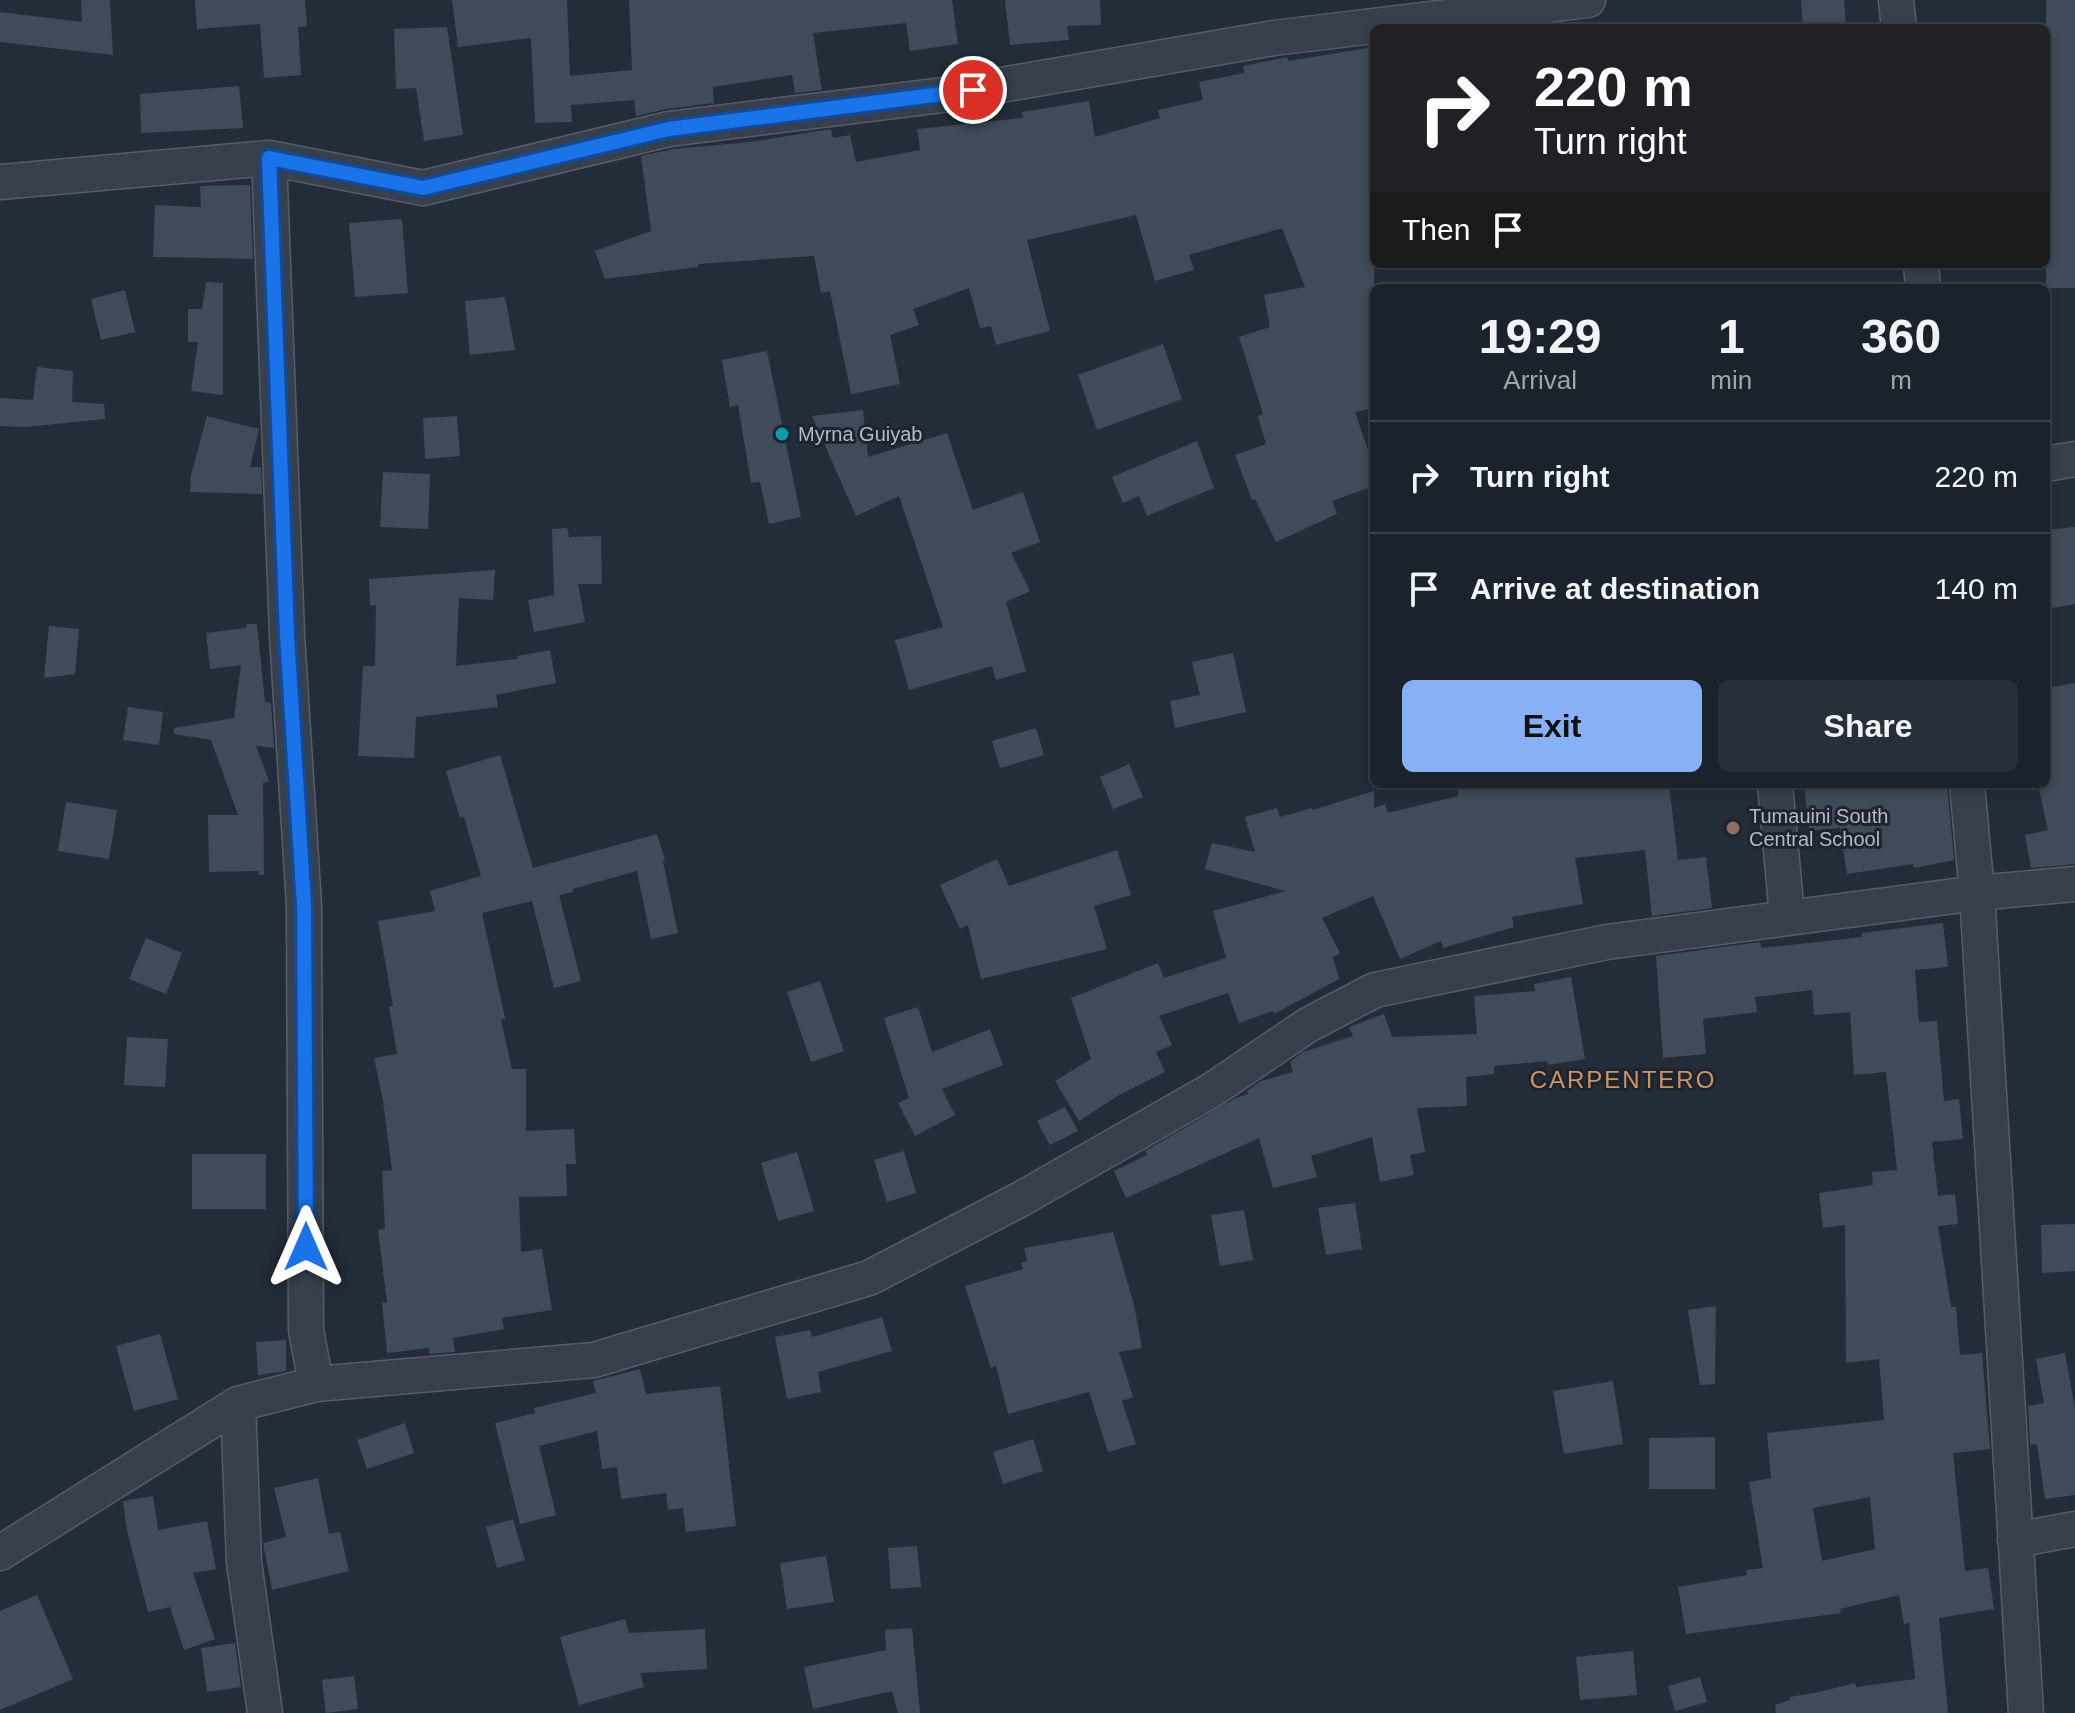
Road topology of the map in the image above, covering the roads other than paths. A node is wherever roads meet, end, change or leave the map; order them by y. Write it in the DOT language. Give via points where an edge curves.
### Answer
graph roads {
  1 [pos="1588,0"];
  2 [pos="1896,0"];
  3 [pos="1390,24"];
  4 [pos="1899,24"];
  5 [pos="1370,26"];
  6 [pos="269,158"];
  7 [pos="0,182"];
  8 [pos="2075,459"];
  9 [pos="2050,463"];
  10 [pos="1775,788"];
  11 [pos="1967,788"];
  12 [pos="2075,884"];
  13 [pos="1977,893"];
  14 [pos="1787,916"];
  15 [pos="316,1384"];
  16 [pos="238,1404"];
  17 [pos="2075,1529"];
  18 [pos="2015,1540"];
  19 [pos="0,1553"];
  20 [pos="265,1713"];
  21 [pos="2026,1713"];
  1 -- 3 [label="street"];
  2 -- 4 [label="street"];
  5 -- 6 [label="street" via="943,95 669,129 423,188"];
  6 -- 7 [label="street"];
  6 -- 15 [label="street" via="287,635 304,906 306,1330"];
  8 -- 9 [label="street"];
  10 -- 14 [label="street"];
  11 -- 13 [label="street"];
  12 -- 13 [label="street"];
  13 -- 14 [label="street"];
  13 -- 18 [label="street"];
  14 -- 15 [label="street" via="1607,942 1375,990 1021,1199 869,1278 594,1360"];
  15 -- 16 [label="street"];
  16 -- 19 [label="street"];
  16 -- 20 [label="street" via="244,1562"];
  17 -- 18 [label="street"];
  18 -- 21 [label="street"];
}
